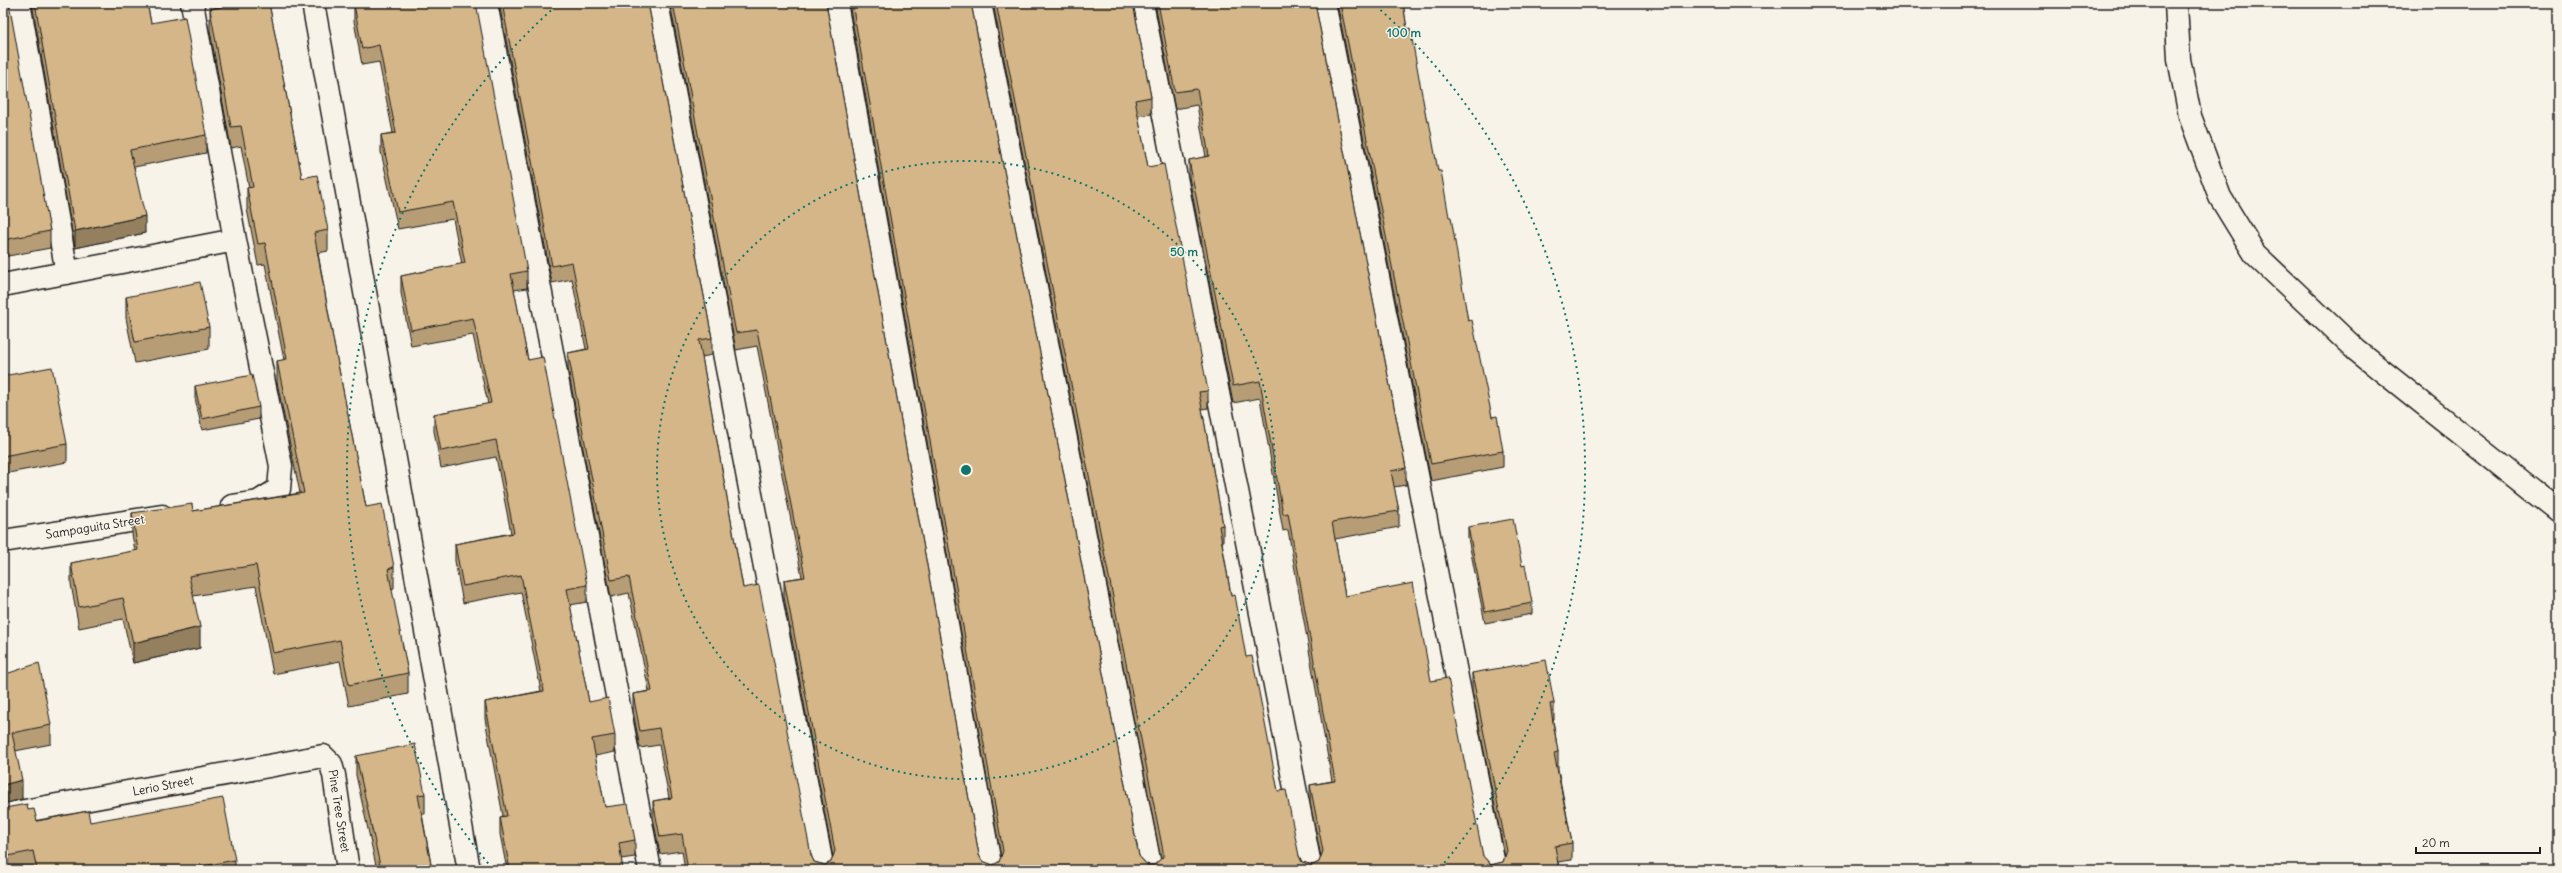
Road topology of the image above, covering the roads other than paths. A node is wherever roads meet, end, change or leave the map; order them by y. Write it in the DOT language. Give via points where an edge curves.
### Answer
graph roads {
  1 [pos="19,3"];
  2 [pos="192,3"];
  3 [pos="313,3"];
  4 [pos="486,3"];
  5 [pos="657,3"];
  6 [pos="836,3"];
  7 [pos="980,3"];
  8 [pos="1142,3"];
  9 [pos="1324,3"];
  10 [pos="2176,3"];
  11 [pos="234,240"];
  12 [pos="67,273"];
  13 [pos="3,285"];
  14 [pos="211,509"];
  15 [pos="2559,512"];
  16 [pos="180,514"];
  17 [pos="3,541"];
  18 [pos="323,756"];
  19 [pos="3,816"];
  20 [pos="348,870"];
  21 [pos="469,870"];
  22 [pos="650,870"];
  23 [pos="823,870"];
  24 [pos="991,870"];
  25 [pos="1151,870"];
  26 [pos="1311,870"];
  27 [pos="1495,870"];
  1 -- 12 [label="street"];
  2 -- 11 [label="street"];
  3 -- 21 [label="street"];
  4 -- 22 [label="street"];
  5 -- 23 [label="street"];
  6 -- 24 [label="street"];
  7 -- 25 [label="street"];
  8 -- 26 [label="street"];
  9 -- 27 [label="street"];
  10 -- 15 [label="street" via="2179,59 2190,116 2220,197 2255,254 2356,350"];
  11 -- 12 [label="street"];
  11 -- 14 [label="street" via="280,466 279,489 258,502"];
  12 -- 13 [label="street"];
  16 -- 17 [label="street, Sampaguita Street"];
  18 -- 19 [label="street, Lerio Street"];
  18 -- 20 [label="street, Pine Tree Street" via="331,764 334,775"];
}
